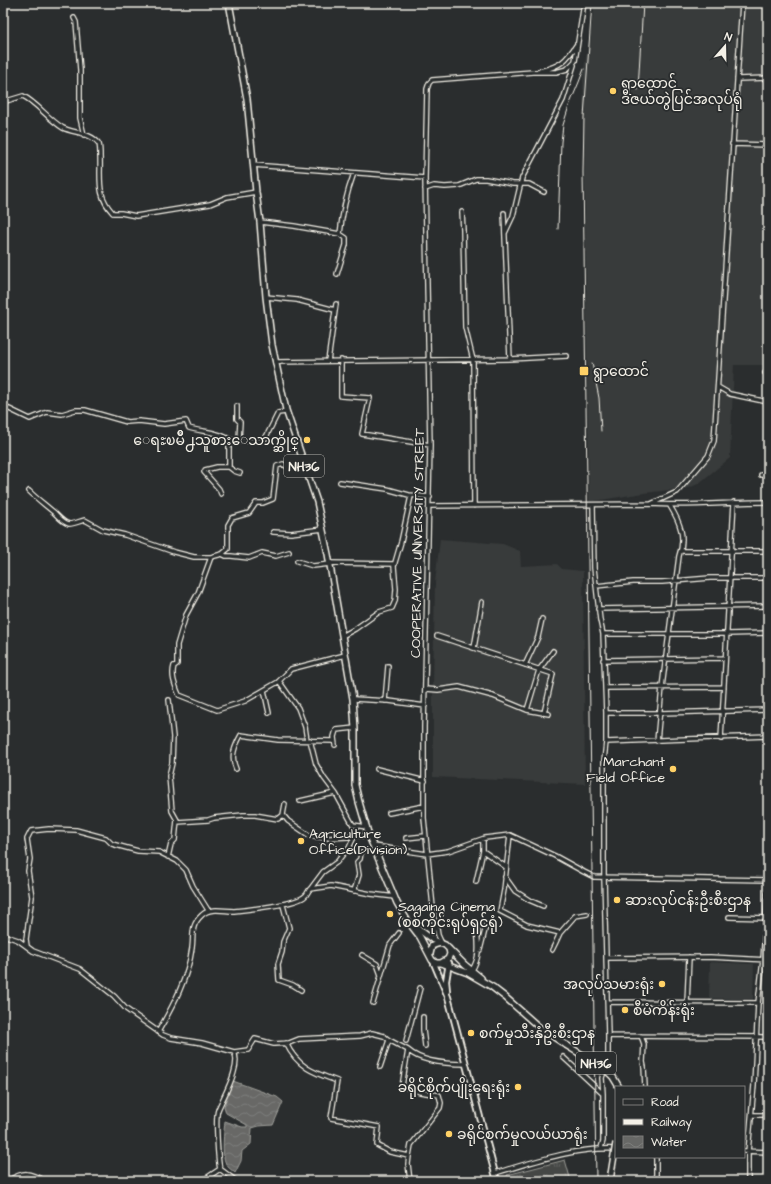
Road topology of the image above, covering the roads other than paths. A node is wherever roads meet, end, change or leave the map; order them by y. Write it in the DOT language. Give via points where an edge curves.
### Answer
graph roads {
  1 [pos="229,3"];
  2 [pos="584,3"];
  3 [pos="742,3"];
  4 [pos="74,18"];
  5 [pos="578,43"];
  6 [pos="575,61"];
  7 [pos="533,72"];
  8 [pos="768,78"];
  9 [pos="737,79"];
  10 [pos="3,102"];
  11 [pos="84,135"];
  12 [pos="732,144"];
  13 [pos="768,145"];
  14 [pos="253,165"];
  15 [pos="354,173"];
  16 [pos="425,178"];
  17 [pos="521,184"];
  18 [pos="425,189"];
  19 [pos="256,192"];
  20 [pos="544,192"];
  21 [pos="462,212"];
  22 [pos="504,213"];
  23 [pos="260,222"];
  24 [pos="504,233"];
  25 [pos="340,234"];
  26 [pos="337,274"];
  27 [pos="266,297"];
  28 [pos="336,304"];
  29 [pos="335,310"];
  30 [pos="567,356"];
  31 [pos="510,359"];
  32 [pos="341,360"];
  33 [pos="429,360"];
  34 [pos="473,360"];
  35 [pos="328,361"];
  36 [pos="275,362"];
  37 [pos="718,387"];
  38 [pos="768,402"];
  39 [pos="3,406"];
  40 [pos="237,406"];
  41 [pos="286,412"];
  42 [pos="229,440"];
  43 [pos="239,440"];
  44 [pos="430,444"];
  45 [pos="303,462"];
  46 [pos="229,467"];
  47 [pos="240,473"];
  48 [pos="761,474"];
  49 [pos="768,475"];
  50 [pos="340,482"];
  51 [pos="29,492"];
  52 [pos="221,494"];
  53 [pos="412,496"];
  54 [pos="430,497"];
  55 [pos="734,502"];
  56 [pos="768,502"];
  57 [pos="651,504"];
  58 [pos="593,505"];
  59 [pos="429,506"];
  60 [pos="474,506"];
  61 [pos="670,506"];
  62 [pos="323,529"];
  63 [pos="273,532"];
  64 [pos="681,551"];
  65 [pos="732,551"];
  66 [pos="768,551"];
  67 [pos="289,552"];
  68 [pos="222,554"];
  69 [pos="211,557"];
  70 [pos="297,561"];
  71 [pos="330,563"];
  72 [pos="395,564"];
  73 [pos="730,578"];
  74 [pos="768,578"];
  75 [pos="676,581"];
  76 [pos="596,586"];
  77 [pos="482,602"];
  78 [pos="768,606"];
  79 [pos="728,607"];
  80 [pos="672,608"];
  81 [pos="598,609"];
  82 [pos="542,618"];
  83 [pos="768,633"];
  84 [pos="603,634"];
  85 [pos="669,634"];
  86 [pos="727,634"];
  87 [pos="342,636"];
  88 [pos="437,636"];
  89 [pos="474,648"];
  90 [pos="553,651"];
  91 [pos="345,655"];
  92 [pos="725,658"];
  93 [pos="665,659"];
  94 [pos="603,660"];
  95 [pos="525,665"];
  96 [pos="388,666"];
  97 [pos="539,670"];
  98 [pos="280,681"];
  99 [pos="724,687"];
  100 [pos="605,688"];
  101 [pos="662,688"];
  102 [pos="426,689"];
  103 [pos="264,690"];
  104 [pos="353,699"];
  105 [pos="169,700"];
  106 [pos="385,701"];
  107 [pos="425,706"];
  108 [pos="527,710"];
  109 [pos="768,710"];
  110 [pos="722,711"];
  111 [pos="606,712"];
  112 [pos="269,713"];
  113 [pos="660,713"];
  114 [pos="544,714"];
  115 [pos="549,714"];
  116 [pos="355,728"];
  117 [pos="768,736"];
  118 [pos="721,739"];
  119 [pos="309,740"];
  120 [pos="657,741"];
  121 [pos="606,742"];
  122 [pos="236,769"];
  123 [pos="377,769"];
  124 [pos="425,781"];
  125 [pos="335,793"];
  126 [pos="300,801"];
  127 [pos="286,804"];
  128 [pos="424,806"];
  129 [pos="389,813"];
  130 [pos="283,815"];
  131 [pos="177,822"];
  132 [pos="367,827"];
  133 [pos="355,835"];
  134 [pos="510,835"];
  135 [pos="369,836"];
  136 [pos="425,836"];
  137 [pos="406,838"];
  138 [pos="483,839"];
  139 [pos="374,846"];
  140 [pos="483,851"];
  141 [pos="361,853"];
  142 [pos="427,854"];
  143 [pos="168,857"];
  144 [pos="506,867"];
  145 [pos="505,877"];
  146 [pos="604,877"];
  147 [pos="768,880"];
  148 [pos="476,882"];
  149 [pos="310,889"];
  150 [pos="354,891"];
  151 [pos="395,897"];
  152 [pos="282,905"];
  153 [pos="543,906"];
  154 [pos="433,907"];
  155 [pos="208,910"];
  156 [pos="587,914"];
  157 [pos="728,917"];
  158 [pos="766,918"];
  159 [pos="407,920"];
  160 [pos="486,926"];
  161 [pos="477,927"];
  162 [pos="399,933"];
  163 [pos="560,933"];
  164 [pos="3,935"];
  165 [pos="433,940"];
  166 [pos="445,945"];
  167 [pos="27,946"];
  168 [pos="431,948"];
  169 [pos="552,950"];
  170 [pos="479,953"];
  171 [pos="362,955"];
  172 [pos="449,956"];
  173 [pos="431,957"];
  174 [pos="606,958"];
  175 [pos="689,958"];
  176 [pos="763,960"];
  177 [pos="768,960"];
  178 [pos="441,963"];
  179 [pos="448,966"];
  180 [pos="472,970"];
  181 [pos="381,976"];
  182 [pos="420,988"];
  183 [pos="494,988"];
  184 [pos="301,990"];
  185 [pos="448,997"];
  186 [pos="608,1002"];
  187 [pos="373,1003"];
  188 [pos="687,1003"];
  189 [pos="758,1003"];
  190 [pos="423,1016"];
  191 [pos="158,1032"];
  192 [pos="608,1036"];
  193 [pos="641,1036"];
  194 [pos="757,1037"];
  195 [pos="768,1037"];
  196 [pos="389,1040"];
  197 [pos="406,1042"];
  198 [pos="286,1043"];
  199 [pos="425,1046"];
  200 [pos="408,1050"];
  201 [pos="234,1052"];
  202 [pos="563,1058"];
  203 [pos="466,1064"];
  204 [pos="380,1068"];
  205 [pos="618,1086"];
  206 [pos="645,1086"];
  207 [pos="603,1094"];
  208 [pos="752,1115"];
  209 [pos="768,1115"];
  210 [pos="601,1148"];
  211 [pos="615,1148"];
  212 [pos="615,1149"];
  213 [pos="746,1152"];
  214 [pos="768,1152"];
  215 [pos="408,1156"];
  216 [pos="656,1158"];
  217 [pos="220,1169"];
  218 [pos="495,1174"];
  219 [pos="8,1181"];
  220 [pos="45,1181"];
  221 [pos="202,1181"];
  222 [pos="236,1181"];
  223 [pos="410,1181"];
  224 [pos="497,1181"];
  225 [pos="610,1181"];
  226 [pos="656,1181"];
  227 [pos="748,1181"];
  1 -- 14 [label="highway, NH36" via="247,99"];
  2 -- 5 [label="street"];
  3 -- 9 [label="street"];
  4 -- 11 [label="street" via="80,70 80,118"];
  5 -- 6 [label="street"];
  5 -- 7 [label="street" via="567,60 549,69"];
  6 -- 7 [label="street" via="572,66 562,71"];
  6 -- 17 [label="street" via="563,100"];
  7 -- 16 [label="street, COOPERATIVE UNIVERSITY STREET" via="432,80 427,89"];
  8 -- 9 [label="street"];
  9 -- 12 [label="street"];
  10 -- 11 [label="street" via="22,96 31,100 39,110 63,128"];
  11 -- 19 [label="street" via="94,138 100,145 101,194 113,213 136,216 210,204 227,197"];
  12 -- 13 [label="street"];
  12 -- 37 [label="street"];
  14 -- 15 [label="street"];
  14 -- 19 [label="highway, NH36"];
  15 -- 16 [label="street"];
  15 -- 25 [label="street" via="341,220"];
  16 -- 18 [label="street, COOPERATIVE UNIVERSITY STREET"];
  17 -- 18 [label="street" via="476,180 459,186 434,186"];
  17 -- 20 [label="street" via="529,184"];
  17 -- 24 [label="street" via="513,216"];
  18 -- 33 [label="street, COOPERATIVE UNIVERSITY STREET"];
  19 -- 23 [label="highway, NH36"];
  21 -- 34 [label="street" via="465,327"];
  22 -- 24 [label="street"];
  23 -- 25 [label="street"];
  23 -- 27 [label="highway, NH36"];
  24 -- 31 [label="street"];
  25 -- 26 [label="street" via="347,241"];
  27 -- 29 [label="street" via="298,300"];
  27 -- 36 [label="highway, NH36"];
  28 -- 29 [label="street"];
  29 -- 35 [label="street"];
  30 -- 31 [label="street"];
  31 -- 34 [label="street"];
  32 -- 33 [label="street"];
  32 -- 35 [label="street"];
  32 -- 44 [label="street" via="341,396 370,398 362,434"];
  33 -- 34 [label="street"];
  33 -- 44 [label="street, COOPERATIVE UNIVERSITY STREET"];
  34 -- 60 [label="street"];
  35 -- 36 [label="street"];
  36 -- 41 [label="highway, NH36"];
  37 -- 38 [label="street" via="730,394"];
  37 -- 57 [label="street" via="714,441 708,456 677,492"];
  39 -- 42 [label="street" via="30,419 47,412 62,414 85,410 127,422 164,424 186,421 189,428 219,434"];
  40 -- 43 [label="street" via="237,419 240,422"];
  41 -- 43 [label="street" via="278,413 264,441"];
  41 -- 45 [label="highway, NH36"];
  42 -- 43 [label="street"];
  42 -- 46 [label="street"];
  44 -- 54 [label="street, COOPERATIVE UNIVERSITY STREET"];
  45 -- 62 [label="highway, NH36"];
  45 -- 68 [label="street" via="277,466 273,499 256,503 249,513 232,518 228,525 228,549"];
  46 -- 47 [label="street"];
  46 -- 52 [label="street" via="204,472"];
  48 -- 49 [label="street"];
  50 -- 53 [label="street" via="387,489"];
  51 -- 69 [label="street" via="66,523 85,520 103,530 125,534 174,552 194,557"];
  53 -- 54 [label="street"];
  53 -- 72 [label="street"];
  54 -- 59 [label="street, COOPERATIVE UNIVERSITY STREET"];
  55 -- 56 [label="street"];
  55 -- 61 [label="street"];
  55 -- 65 [label="street"];
  57 -- 58 [label="street"];
  57 -- 61 [label="street"];
  58 -- 60 [label="street"];
  58 -- 76 [label="street"];
  59 -- 60 [label="street"];
  59 -- 102 [label="street, COOPERATIVE UNIVERSITY STREET"];
  61 -- 64 [label="street" via="683,538"];
  62 -- 63 [label="street" via="291,533"];
  62 -- 71 [label="highway, NH36"];
  64 -- 65 [label="street"];
  64 -- 75 [label="street"];
  65 -- 66 [label="street"];
  65 -- 73 [label="street"];
  67 -- 68 [label="street" via="276,556 262,553 250,558"];
  68 -- 69 [label="street"];
  69 -- 103 [label="street" via="198,593 186,615 177,645 177,664 172,672 179,695 217,710 245,701"];
  70 -- 71 [label="street" via="313,566"];
  71 -- 72 [label="street"];
  71 -- 87 [label="highway, NH36"];
  72 -- 87 [label="street" via="396,589 392,608 379,612"];
  73 -- 74 [label="street"];
  73 -- 75 [label="street"];
  73 -- 79 [label="street"];
  75 -- 76 [label="street"];
  75 -- 80 [label="street"];
  76 -- 81 [label="street"];
  77 -- 89 [label="street"];
  78 -- 79 [label="street"];
  79 -- 80 [label="street"];
  79 -- 86 [label="street"];
  80 -- 81 [label="street"];
  80 -- 85 [label="street"];
  81 -- 84 [label="street"];
  82 -- 95 [label="street" via="538,637"];
  83 -- 86 [label="street"];
  84 -- 85 [label="street"];
  84 -- 94 [label="street"];
  85 -- 86 [label="street"];
  85 -- 93 [label="street"];
  86 -- 92 [label="street"];
  87 -- 91 [label="highway, NH36"];
  88 -- 89 [label="street"];
  89 -- 95 [label="street"];
  90 -- 97 [label="street"];
  91 -- 98 [label="street" via="291,669"];
  91 -- 104 [label="highway, NH36"];
  92 -- 93 [label="street"];
  92 -- 99 [label="street"];
  93 -- 94 [label="street"];
  93 -- 101 [label="street"];
  94 -- 100 [label="street"];
  95 -- 97 [label="street"];
  96 -- 106 [label="street"];
  97 -- 108 [label="street"];
  97 -- 114 [label="street" via="553,674"];
  98 -- 103 [label="street"];
  98 -- 119 [label="street" via="298,708"];
  99 -- 101 [label="street"];
  99 -- 110 [label="street"];
  100 -- 101 [label="street"];
  100 -- 111 [label="street"];
  101 -- 113 [label="street"];
  102 -- 107 [label="street, COOPERATIVE UNIVERSITY STREET"];
  102 -- 108 [label="street" via="459,688 493,696"];
  103 -- 112 [label="street"];
  104 -- 106 [label="street"];
  104 -- 116 [label="highway, NH36"];
  105 -- 131 [label="street" via="173,736 169,776 172,811"];
  106 -- 107 [label="street"];
  107 -- 124 [label="street, COOPERATIVE UNIVERSITY STREET"];
  108 -- 114 [label="street"];
  109 -- 110 [label="street"];
  110 -- 113 [label="street"];
  110 -- 118 [label="street"];
  111 -- 113 [label="street"];
  111 -- 121 [label="street"];
  113 -- 120 [label="street"];
  114 -- 115 [label="street"];
  116 -- 119 [label="street" via="336,730 334,743"];
  116 -- 132 [label="highway, NH36" via="356,785"];
  117 -- 118 [label="street"];
  118 -- 120 [label="street"];
  119 -- 122 [label="street" via="278,740 241,735 234,748 233,762"];
  119 -- 125 [label="street" via="316,764"];
  120 -- 121 [label="street"];
  121 -- 146 [label="street"];
  123 -- 124 [label="street"];
  124 -- 128 [label="street, COOPERATIVE UNIVERSITY STREET"];
  125 -- 126 [label="street"];
  125 -- 132 [label="street" via="353,825"];
  127 -- 130 [label="street"];
  128 -- 129 [label="street"];
  128 -- 136 [label="street, COOPERATIVE UNIVERSITY STREET"];
  130 -- 131 [label="street" via="278,819 243,815"];
  130 -- 133 [label="street" via="310,836 329,838"];
  131 -- 143 [label="street" via="175,840 171,844"];
  132 -- 135 [label="highway, NH36"];
  133 -- 135 [label="street"];
  133 -- 149 [label="street" via="348,850 323,872"];
  134 -- 138 [label="street"];
  134 -- 144 [label="street"];
  134 -- 146 [label="street" via="592,876"];
  135 -- 139 [label="highway, NH36"];
  136 -- 137 [label="street"];
  136 -- 142 [label="street, COOPERATIVE UNIVERSITY STREET"];
  138 -- 140 [label="street"];
  138 -- 142 [label="street" via="448,851"];
  139 -- 142 [label="street"];
  139 -- 151 [label="highway, NH36"];
  140 -- 144 [label="street"];
  140 -- 148 [label="street"];
  141 -- 150 [label="street" via="358,862 359,875"];
  142 -- 154 [label="street, COOPERATIVE UNIVERSITY STREET"];
  143 -- 155 [label="street" via="177,861 186,870"];
  143 -- 167 [label="street" via="160,852 112,844 106,838 76,830 31,831 27,839 32,897"];
  144 -- 145 [label="street"];
  145 -- 153 [label="street" via="515,890"];
  145 -- 163 [label="street" via="501,912 527,925"];
  146 -- 147 [label="street"];
  146 -- 174 [label="street"];
  147 -- 158 [label="street"];
  149 -- 150 [label="street" via="331,886"];
  149 -- 152 [label="street" via="303,898"];
  150 -- 151 [label="street"];
  151 -- 159 [label="highway, NH36"];
  152 -- 155 [label="street" via="234,911"];
  152 -- 184 [label="street" via="289,928 278,964 279,980"];
  154 -- 165 [label="street, COOPERATIVE UNIVERSITY STREET"];
  154 -- 166 [label="street, COOPERATIVE UNIVERSITY STREET" via="438,935"];
  155 -- 191 [label="street" via="194,923 187,969 180,990"];
  156 -- 163 [label="street" via="575,916"];
  157 -- 158 [label="street"];
  158 -- 176 [label="street"];
  159 -- 165 [label="highway, NH36"];
  159 -- 173 [label="highway, NH36"];
  160 -- 170 [label="street"];
  161 -- 170 [label="street"];
  162 -- 181 [label="street" via="390,945"];
  163 -- 169 [label="street"];
  164 -- 167 [label="street"];
  165 -- 166 [label="highway, NH36"];
  165 -- 168 [label="street, COOPERATIVE UNIVERSITY STREET"];
  166 -- 168 [label="highway" via="434,945"];
  166 -- 172 [label="highway" via="450,951"];
  166 -- 180 [label="highway, NH36"];
  167 -- 191 [label="street" via="33,951 80,969 126,1009"];
  168 -- 173 [label="highway"];
  170 -- 180 [label="street"];
  171 -- 181 [label="street" via="377,964"];
  172 -- 178 [label="highway"];
  172 -- 179 [label="main road"];
  173 -- 178 [label="highway, NH36" via="436,963"];
  173 -- 185 [label="main road"];
  174 -- 175 [label="street"];
  174 -- 186 [label="street"];
  175 -- 176 [label="street"];
  175 -- 188 [label="street"];
  176 -- 177 [label="street"];
  176 -- 189 [label="street"];
  178 -- 179 [label="highway, NH36"];
  179 -- 183 [label="highway, NH36" via="468,973"];
  179 -- 185 [label="main road"];
  180 -- 183 [label="highway, NH36"];
  181 -- 187 [label="street"];
  182 -- 197 [label="street"];
  183 -- 205 [label="highway, NH36, bridge" via="540,1028 605,1069"];
  185 -- 203 [label="main road"];
  186 -- 188 [label="street"];
  186 -- 192 [label="street"];
  188 -- 189 [label="street"];
  189 -- 194 [label="street"];
  190 -- 199 [label="street"];
  191 -- 201 [label="street" via="171,1038"];
  192 -- 193 [label="street"];
  192 -- 207 [label="street" via="608,1058 602,1078"];
  193 -- 194 [label="street"];
  193 -- 206 [label="street" via="644,1044 642,1062"];
  194 -- 195 [label="street"];
  194 -- 208 [label="street"];
  196 -- 198 [label="street" via="372,1033"];
  196 -- 200 [label="street"];
  196 -- 204 [label="street"];
  198 -- 201 [label="street" via="274,1044 255,1039 248,1050"];
  198 -- 215 [label="street" via="290,1052 303,1066 337,1081 331,1118 379,1127 377,1145 390,1152"];
  200 -- 203 [label="street" via="440,1062"];
  200 -- 215 [label="street" via="402,1086 439,1095 441,1103 440,1108 410,1146"];
  201 -- 217 [label="street" via="236,1061 233,1075 217,1112"];
  202 -- 207 [label="street"];
  203 -- 218 [label="main road"];
  207 -- 210 [label="street"];
  208 -- 209 [label="street"];
  208 -- 213 [label="street"];
  210 -- 212 [label="street"];
  210 -- 218 [label="street" via="545,1159"];
  211 -- 225 [label="highway, bridge"];
  213 -- 214 [label="street"];
  213 -- 227 [label="street"];
  215 -- 223 [label="street"];
  216 -- 226 [label="street"];
  217 -- 221 [label="street"];
  217 -- 222 [label="street"];
  218 -- 224 [label="main road"];
  219 -- 220 [label="street" via="25,1173"];
}
